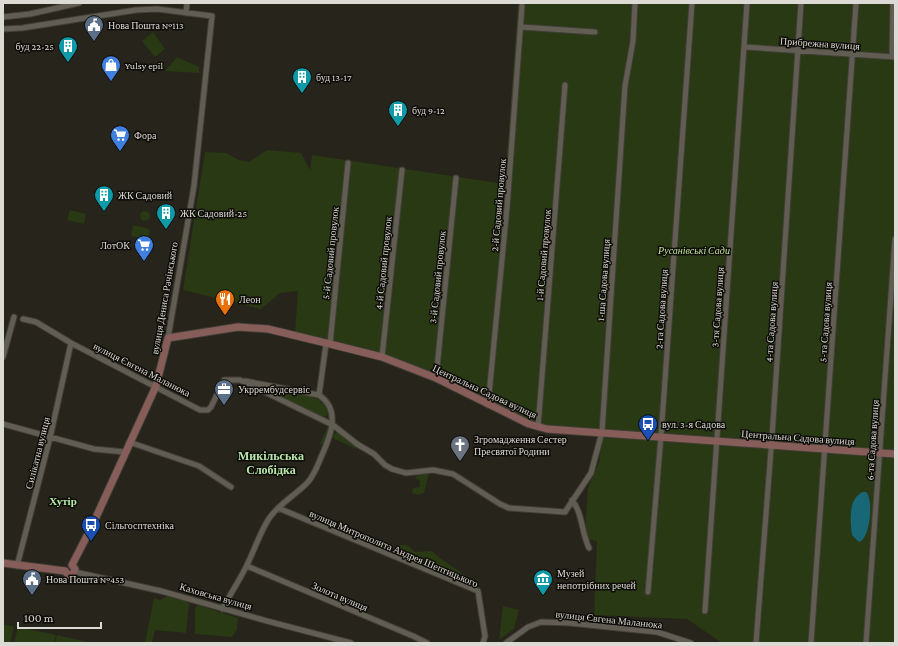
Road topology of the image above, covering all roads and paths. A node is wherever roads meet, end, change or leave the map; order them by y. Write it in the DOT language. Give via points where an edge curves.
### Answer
graph roads {
  1 [pos="78,3"];
  2 [pos="187,3"];
  3 [pos="635,3"];
  4 [pos="692,3"];
  5 [pos="747,3"];
  6 [pos="801,3"];
  7 [pos="856,3"];
  8 [pos="893,3"];
  9 [pos="522,6"];
  10 [pos="186,13"];
  11 [pos="3,17"];
  12 [pos="521,27"];
  13 [pos="3,29"];
  14 [pos="595,32"];
  15 [pos="745,47"];
  16 [pos="799,50"];
  17 [pos="853,54"];
  18 [pos="893,56"];
  19 [pos="565,85"];
  20 [pos="348,162"];
  21 [pos="402,170"];
  22 [pos="456,178"];
  23 [pos="895,239"];
  24 [pos="14,317"];
  25 [pos="23,319"];
  26 [pos="168,338"];
  27 [pos="70,343"];
  28 [pos="328,344"];
  29 [pos="3,357"];
  30 [pos="382,357"];
  31 [pos="436,378"];
  32 [pos="240,380"];
  33 [pos="156,386"];
  34 [pos="319,395"];
  35 [pos="488,405"];
  36 [pos="3,424"];
  37 [pos="333,425"];
  38 [pos="538,427"];
  39 [pos="602,432"];
  40 [pos="661,436"];
  41 [pos="50,438"];
  42 [pos="716,441"];
  43 [pos="129,442"];
  44 [pos="772,445"];
  45 [pos="824,449"];
  46 [pos="125,452"];
  47 [pos="880,453"];
  48 [pos="895,454"];
  49 [pos="231,487"];
  50 [pos="572,500"];
  51 [pos="278,508"];
  52 [pos="589,548"];
  53 [pos="3,563"];
  54 [pos="17,566"];
  55 [pos="247,566"];
  56 [pos="73,569"];
  57 [pos="648,592"];
  58 [pos="222,609"];
  59 [pos="705,611"];
  60 [pos="351,643"];
  61 [pos="427,643"];
  62 [pos="483,643"];
  63 [pos="506,643"];
  64 [pos="691,643"];
  65 [pos="756,643"];
  66 [pos="811,643"];
  67 [pos="866,643"];
  1 -- 11 [label="street" via="30,14"];
  2 -- 10 [label="street"];
  3 -- 39 [label="street, 1-ша Садова вулиця" via="633,41 625,86"];
  4 -- 40 [label="street, 2-га Садова вулиця"];
  5 -- 15 [label="street, 3-тя Садова вулиця"];
  6 -- 16 [label="street, 4-та Садова вулиця"];
  7 -- 17 [label="street, 5-та Садова вулиця"];
  8 -- 18 [label="street"];
  9 -- 12 [label="street, 2-й Садовий провулок"];
  10 -- 13 [label="street" via="156,9 136,10"];
  10 -- 26 [label="street, вулиця Дениса Рачінського" via="212,16 194,186"];
  12 -- 14 [label="street"];
  12 -- 35 [label="street, 2-й Садовий провулок"];
  15 -- 16 [label="street, Прибрежна вулиця"];
  15 -- 42 [label="street, 3-тя Садова вулиця"];
  16 -- 17 [label="street, Прибрежна вулиця"];
  16 -- 44 [label="street, 4-та Садова вулиця"];
  17 -- 18 [label="street, Прибрежна вулиця"];
  17 -- 45 [label="street, 5-та Садова вулиця"];
  19 -- 38 [label="street, 1-й Садовий провулок"];
  20 -- 28 [label="street, 5-й Садовий провулок"];
  21 -- 30 [label="street, 4-й Садовий провулок"];
  22 -- 31 [label="street, 3-й Садовий провулок"];
  23 -- 47 [label="street, 6-та Садова вулиця"];
  24 -- 29 [label="street"];
  25 -- 27 [label="street, вулиця Євгена Маланюка" via="36,322"];
  26 -- 28 [label="main road, Центральна Садова вулиця" via="238,327 268,330"];
  26 -- 33 [label="main road, вулиця Дениса Рачінського"];
  27 -- 33 [label="street, вулиця Євгена Маланюка"];
  27 -- 41 [label="street, Силікатна вулиця"];
  28 -- 30 [label="main road, Центральна Садова вулиця"];
  28 -- 34 [label="street"];
  30 -- 31 [label="main road, Центральна Садова вулиця"];
  31 -- 35 [label="main road, Центральна Садова вулиця"];
  32 -- 33 [label="street, вулиця Євгена Маланюка" via="224,380 208,410 200,410"];
  32 -- 34 [label="street, вулиця Євгена Маланюка"];
  32 -- 37 [label="street"];
  33 -- 43 [label="main road, вулиця Дениса Рачінського"];
  34 -- 37 [label="street" via="328,404"];
  35 -- 38 [label="main road, Центральна Садова вулиця"];
  36 -- 41 [label="street"];
  37 -- 50 [label="street" via="374,454 385,466 406,472 433,470 453,474 509,508 565,512"];
  37 -- 51 [label="street" via="330,440 315,472"];
  38 -- 39 [label="main road, Центральна Садова вулиця"];
  39 -- 40 [label="main road, Центральна Садова вулиця"];
  39 -- 50 [label="street, 1-ша Садова вулиця" via="595,466"];
  40 -- 42 [label="main road, Центральна Садова вулиця"];
  40 -- 57 [label="street, 2-га Садова вулиця"];
  41 -- 46 [label="street" via="94,449"];
  41 -- 54 [label="street, Силікатна вулиця"];
  42 -- 44 [label="main road, Центральна Садова вулиця"];
  42 -- 59 [label="street, 3-тя Садова вулиця"];
  43 -- 46 [label="main road, вулиця Дениса Рачінського"];
  43 -- 49 [label="street" via="199,466"];
  44 -- 45 [label="main road, Центральна Садова вулиця"];
  44 -- 65 [label="street, 4-та Садова вулиця"];
  45 -- 47 [label="main road, Центральна Садова вулиця"];
  45 -- 66 [label="street, 5-та Садова вулиця"];
  46 -- 56 [label="main road, вулиця Дениса Рачінського"];
  47 -- 48 [label="main road, Центральна Садова вулиця"];
  47 -- 67 [label="street, 6-та Садова вулиця"];
  50 -- 52 [label="street" via="578,509 583,536"];
  51 -- 55 [label="street" via="268,520"];
  51 -- 62 [label="street, вулиця Митрополита Андрея Шептицького" via="478,591 485,636"];
  53 -- 54 [label="main road"];
  54 -- 56 [label="main road" via="65,571 66,566"];
  55 -- 58 [label="street"];
  55 -- 61 [label="street, Золота вулиця"];
  56 -- 58 [label="street, Каховська вулиця"];
  58 -- 60 [label="street, Каховська вулиця"];
  63 -- 64 [label="street, вулиця Євгена Маланюка" via="528,627 541,622 658,632"];
}
